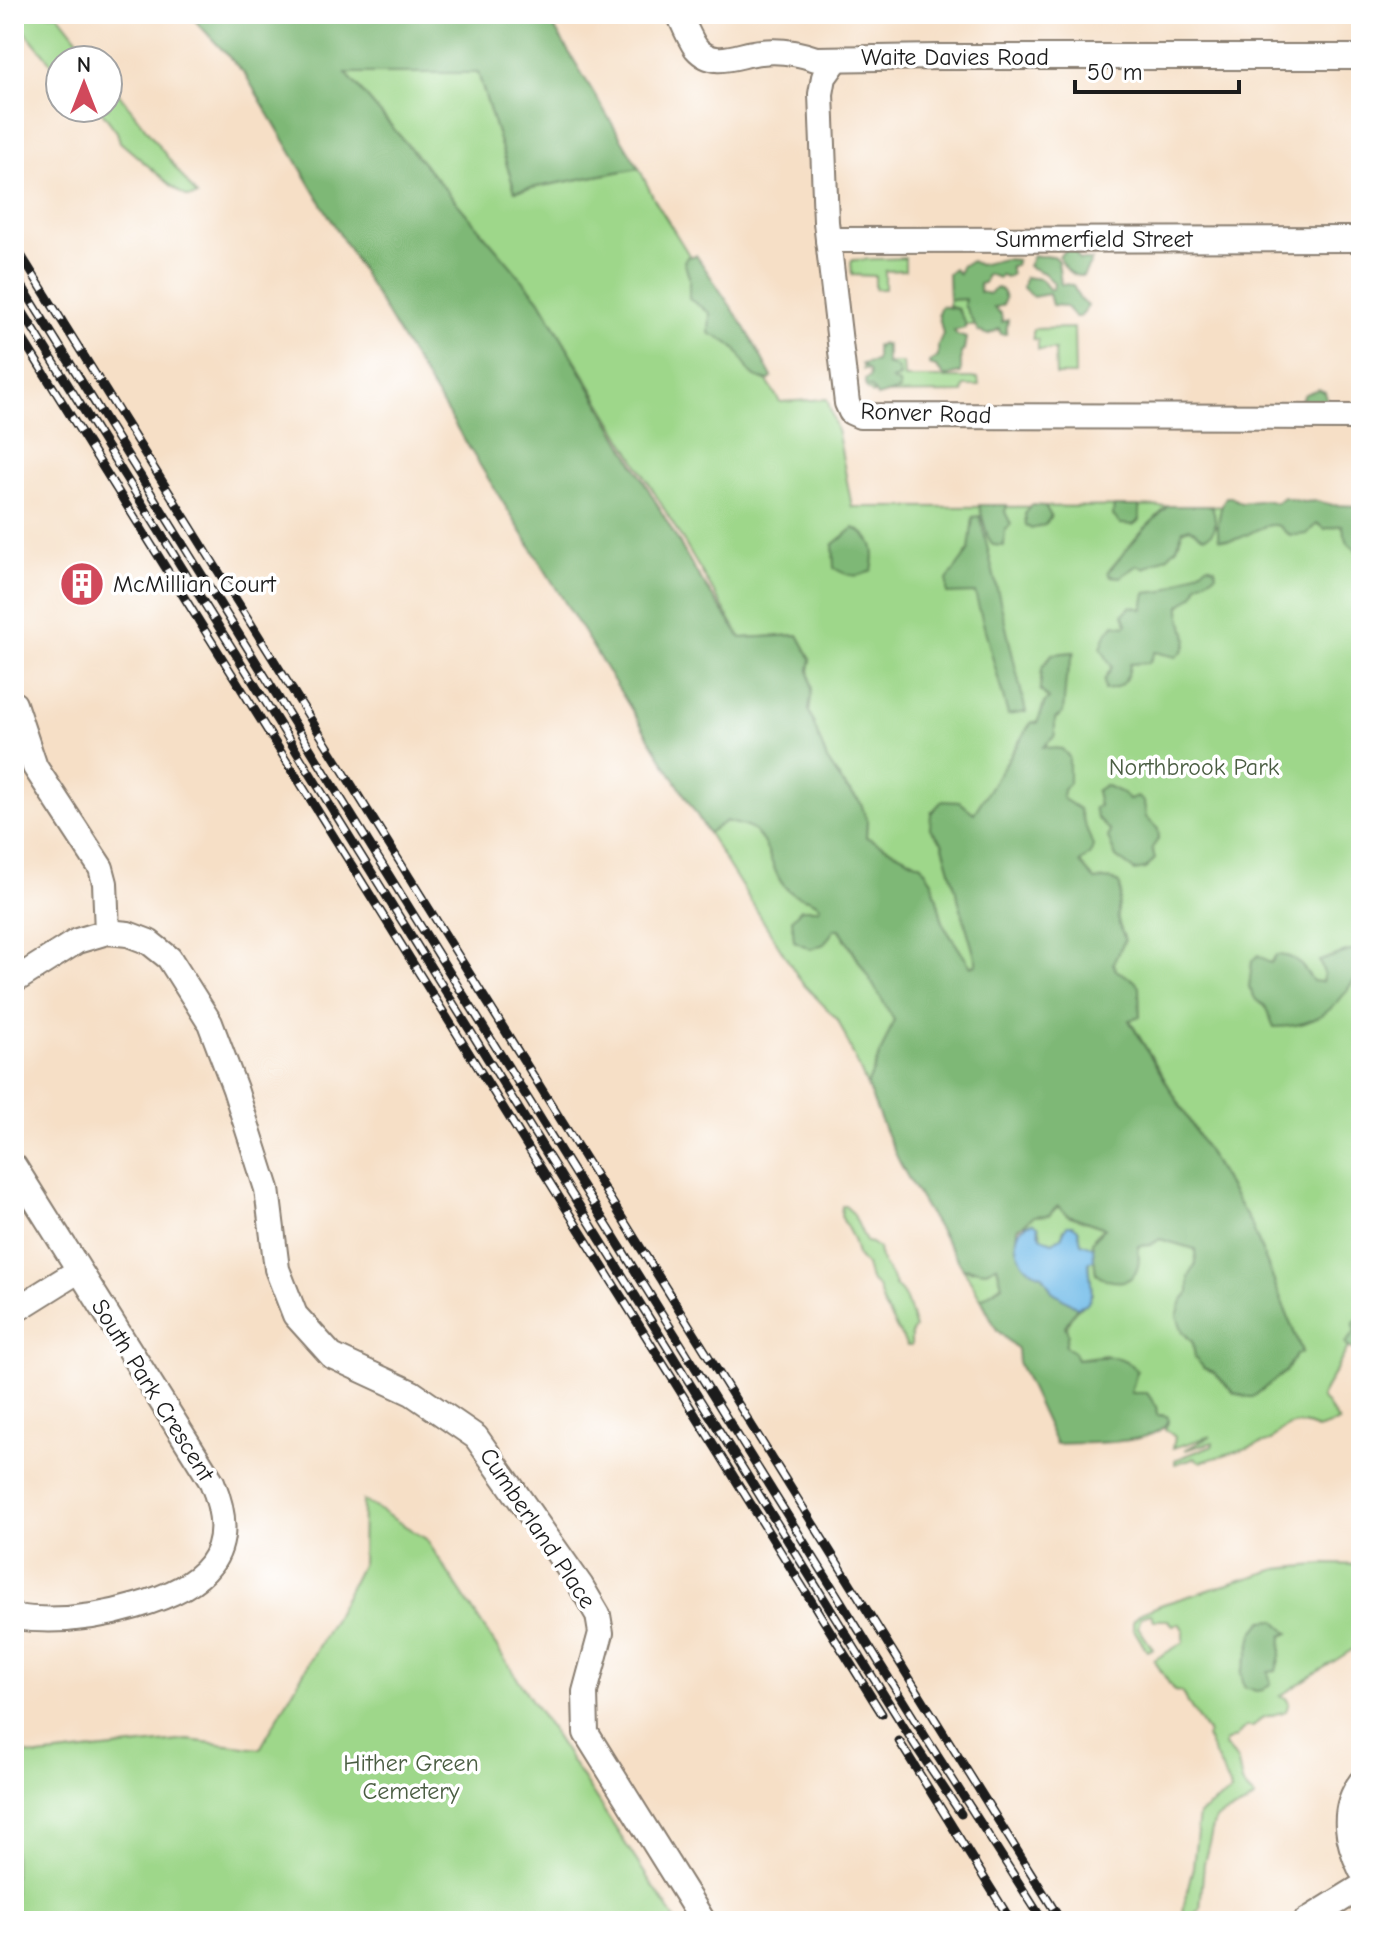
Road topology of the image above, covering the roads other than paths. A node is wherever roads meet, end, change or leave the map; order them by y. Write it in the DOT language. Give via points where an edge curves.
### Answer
graph roads {
  1 [pos="679,14"];
  2 [pos="1361,57"];
  3 [pos="827,59"];
  4 [pos="1361,239"];
  5 [pos="828,240"];
  6 [pos="1361,417"];
  7 [pos="14,704"];
  8 [pos="107,932"];
  9 [pos="14,981"];
  10 [pos="14,1166"];
  11 [pos="78,1271"];
  12 [pos="14,1311"];
  13 [pos="14,1617"];
  14 [pos="1361,1782"];
  15 [pos="1361,1870"];
  16 [pos="1361,1887"];
  17 [pos="703,1921"];
  18 [pos="1306,1921"];
  1 -- 3 [label="street, Waite Davies Road" via="703,54 736,59 759,51"];
  2 -- 3 [label="street, Waite Davies Road"];
  3 -- 5 [label="street, Ronver Road" via="821,89"];
  4 -- 5 [label="street, Summerfield Street"];
  5 -- 6 [label="street, Ronver Road" via="847,403 855,415"];
  7 -- 8 [label="street" via="35,767 101,868"];
  8 -- 9 [label="street" via="77,941"];
  8 -- 17 [label="street, Cumberland Place" via="149,942 169,958 210,1023 267,1189 277,1269 295,1315 332,1356 412,1393 476,1437 581,1586 598,1615 601,1633 585,1692 586,1733"];
  10 -- 11 [label="street, South Park Crescent"];
  11 -- 12 [label="street"];
  11 -- 13 [label="street, South Park Crescent" via="212,1482 223,1530 204,1574 179,1592 98,1616"];
  14 -- 15 [label="street" via="1347,1817 1351,1849"];
  16 -- 18 [label="street"];
}
